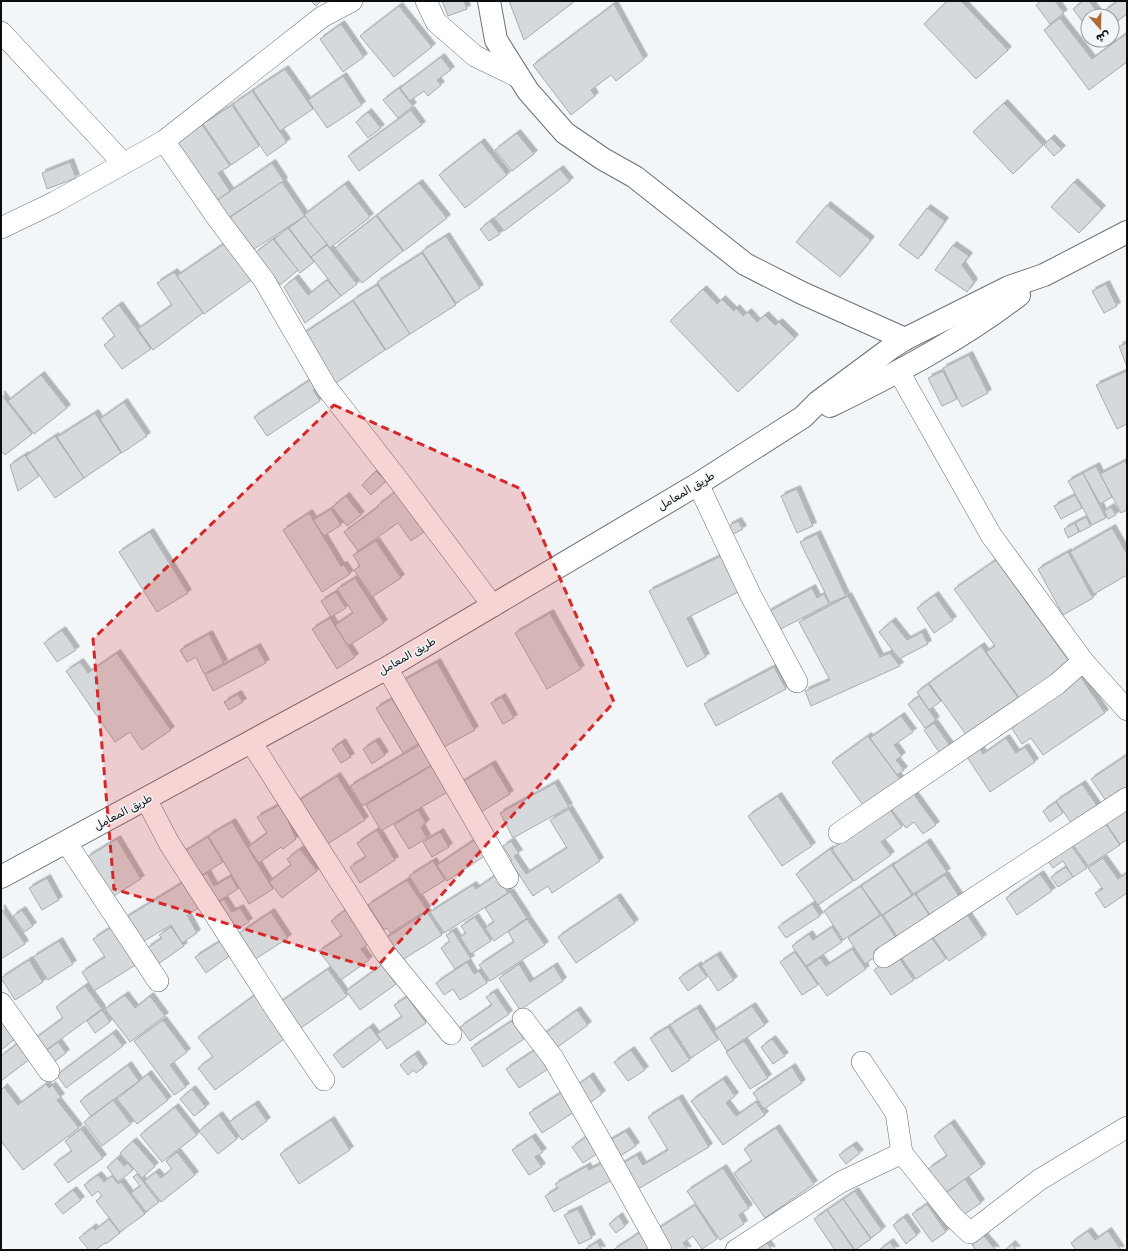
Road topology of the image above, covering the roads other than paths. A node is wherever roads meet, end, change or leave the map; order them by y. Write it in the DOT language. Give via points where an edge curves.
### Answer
graph roads {
  1 [pos="352,1"];
  2 [pos="426,1"];
  3 [pos="489,1"];
  4 [pos="1,32"];
  5 [pos="520,78"];
  6 [pos="164,141"];
  7 [pos="123,163"];
  8 [pos="1,228"];
  9 [pos="1127,232"];
  10 [pos="1044,275"];
  11 [pos="905,339"];
  12 [pos="899,372"];
  13 [pos="803,417"];
  14 [pos="698,484"];
  15 [pos="493,606"];
  16 [pos="1083,661"];
  17 [pos="387,668"];
  18 [pos="796,682"];
  19 [pos="1127,710"];
  20 [pos="251,742"];
  21 [pos="1127,798"];
  22 [pos="146,799"];
  23 [pos="839,833"];
  24 [pos="66,842"];
  25 [pos="1,877"];
  26 [pos="508,878"];
  27 [pos="884,957"];
  28 [pos="158,981"];
  29 [pos="1,1003"];
  30 [pos="523,1019"];
  31 [pos="451,1034"];
  32 [pos="862,1062"];
  33 [pos="49,1071"];
  34 [pos="324,1080"];
  35 [pos="1127,1127"];
  36 [pos="902,1153"];
  37 [pos="661,1250"];
  38 [pos="736,1250"];
  1 -- 6 [label="street" via="322,17"];
  2 -- 5 [label="street" via="436,22 475,56"];
  3 -- 5 [label="main road" via="496,40"];
  4 -- 7 [label="street"];
  5 -- 11 [label="main road" via="528,91 565,133 635,178 745,264"];
  6 -- 7 [label="street"];
  6 -- 15 [label="street" via="264,280 326,387"];
  7 -- 8 [label="street" via="55,202"];
  9 -- 10 [label="main road"];
  10 -- 11 [label="main road" via="1009,287"];
  10 -- 12 [label="main road" via="981,321"];
  11 -- 13 [label="main road" via="818,402"];
  12 -- 13 [label="main road"];
  12 -- 16 [label="street" via="991,535"];
  13 -- 14 [label="main road, طريق المعامل"];
  14 -- 15 [label="main road, طريق المعامل"];
  14 -- 18 [label="street" via="751,596"];
  15 -- 17 [label="main road, طريق المعامل"];
  16 -- 19 [label="street"];
  16 -- 23 [label="street" via="1057,684"];
  17 -- 20 [label="main road, طريق المعامل"];
  17 -- 26 [label="street"];
  20 -- 22 [label="main road, طريق المعامل"];
  20 -- 31 [label="street" via="386,954"];
  21 -- 27 [label="street"];
  22 -- 24 [label="main road, طريق المعامل"];
  22 -- 34 [label="street" via="169,843 277,1012"];
  24 -- 25 [label="main road, طريق المعامل"];
  24 -- 28 [label="street"];
  29 -- 33 [label="street"];
  30 -- 37 [label="street" via="552,1058"];
  32 -- 36 [label="street" via="896,1113"];
  35 -- 36 [label="street" via="1039,1180 970,1234 953,1218"];
  36 -- 38 [label="street" via="841,1182"];
}
